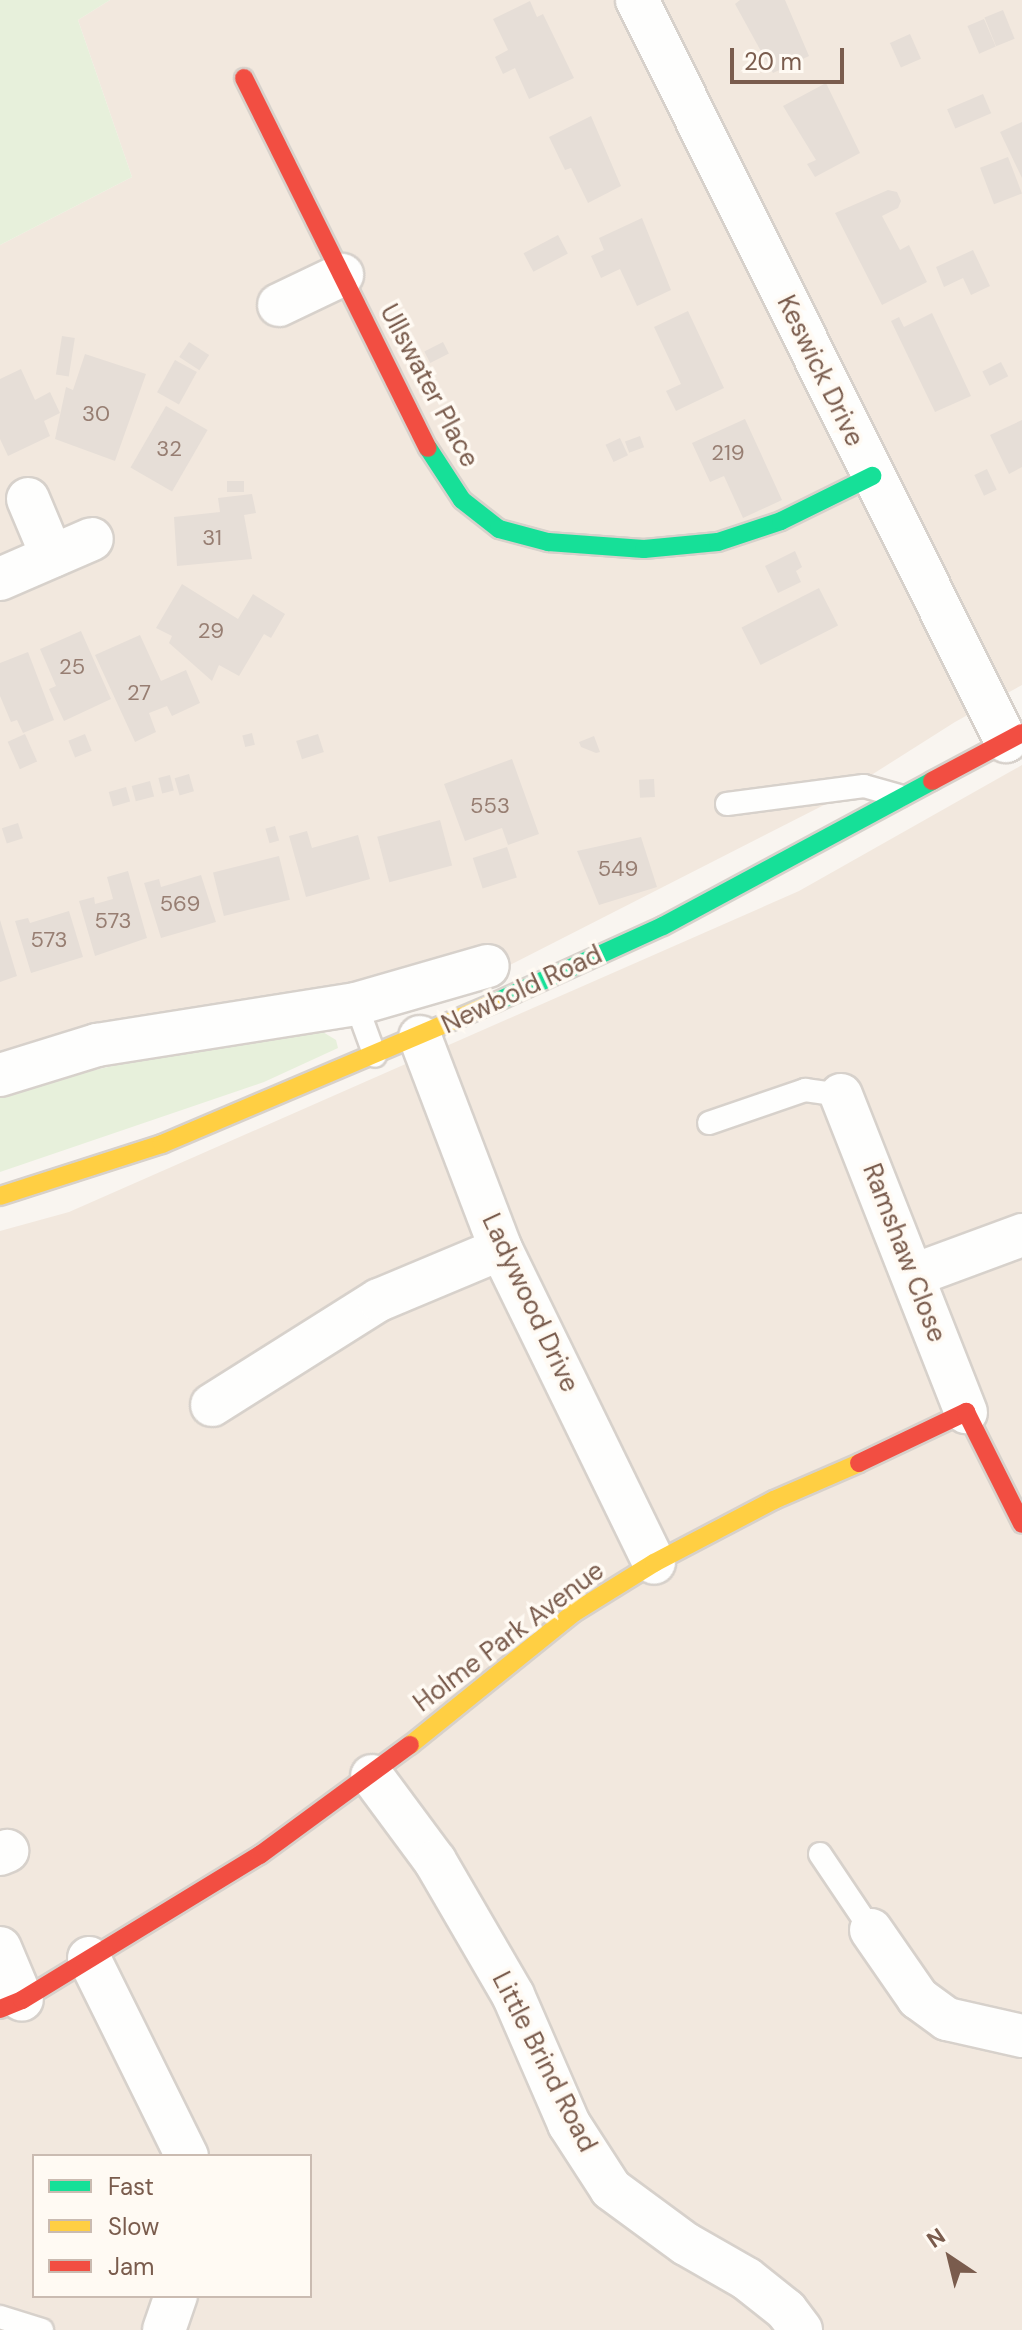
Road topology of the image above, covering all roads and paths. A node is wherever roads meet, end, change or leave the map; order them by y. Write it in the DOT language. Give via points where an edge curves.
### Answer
graph roads {
  1 [pos="637,0"];
  2 [pos="244,78"];
  3 [pos="342,275"];
  4 [pos="279,305"];
  5 [pos="872,476"];
  6 [pos="28,499"];
  7 [pos="92,539"];
  8 [pos="52,556"];
  9 [pos="0,579"];
  10 [pos="1014,737"];
  11 [pos="905,798"];
  12 [pos="727,804"];
  13 [pos="488,966"];
  14 [pos="356,1004"];
  15 [pos="420,1037"];
  16 [pos="375,1056"];
  17 [pos="0,1075"];
  18 [pos="841,1095"];
  19 [pos="709,1123"];
  20 [pos="0,1196"];
  21 [pos="1022,1235"];
  22 [pos="501,1249"];
  23 [pos="914,1275"];
  24 [pos="212,1405"];
  25 [pos="966,1412"];
  26 [pos="1022,1524"];
  27 [pos="654,1563"];
  28 [pos="372,1776"];
  29 [pos="820,1854"];
  30 [pos="871,1930"];
  31 [pos="0,1948"];
  32 [pos="89,1958"];
  33 [pos="11,2005"];
  34 [pos="1022,2036"];
  35 [pos="186,2154"];
  36 [pos="175,2298"];
  37 [pos="0,2317"];
  38 [pos="42,2330"];
  39 [pos="164,2330"];
  40 [pos="801,2330"];
  1 -- 5 [label="street, Keswick Drive"];
  2 -- 3 [label="street, Ullswater Place"];
  3 -- 4 [label="street"];
  3 -- 5 [label="street, Ullswater Place" via="425,443 462,500 499,529 548,542 644,549 718,542 781,521"];
  5 -- 10 [label="street, Keswick Drive"];
  6 -- 8 [label="street"];
  7 -- 8 [label="street"];
  8 -- 9 [label="street"];
  10 -- 11 [label="street, Newbold Road"];
  11 -- 12 [label="lane" via="864,786"];
  11 -- 15 [label="street, Newbold Road" via="663,926"];
  13 -- 14 [label="street, Newbold Road"];
  14 -- 16 [label="lane"];
  14 -- 17 [label="street, Newbold Road" via="97,1045"];
  15 -- 16 [label="street, Newbold Road"];
  15 -- 22 [label="street, Ladywood Drive"];
  16 -- 20 [label="street, Newbold Road" via="162,1144"];
  18 -- 19 [label="lane" via="805,1090"];
  18 -- 23 [label="street, Ramshaw Close"];
  21 -- 23 [label="street"];
  22 -- 24 [label="street" via="379,1300"];
  22 -- 27 [label="street, Ladywood Drive"];
  23 -- 25 [label="street, Ramshaw Close"];
  25 -- 26 [label="street"];
  25 -- 27 [label="street, Holme Park Avenue" via="774,1500"];
  27 -- 28 [label="street, Holme Park Avenue" via="575,1612"];
  28 -- 32 [label="street, Holme Park Avenue" via="260,1855"];
  28 -- 40 [label="street, Little Brind Road" via="435,1861 506,1982 569,2124 611,2189 686,2244 747,2279 786,2310"];
  29 -- 30 [label="lane"];
  30 -- 34 [label="street" via="918,1998 947,2019"];
  31 -- 33 [label="street"];
  32 -- 33 [label="street, Holme Park Avenue"];
  32 -- 35 [label="street"];
  36 -- 39 [label="street"];
  37 -- 38 [label="lane"];
}
